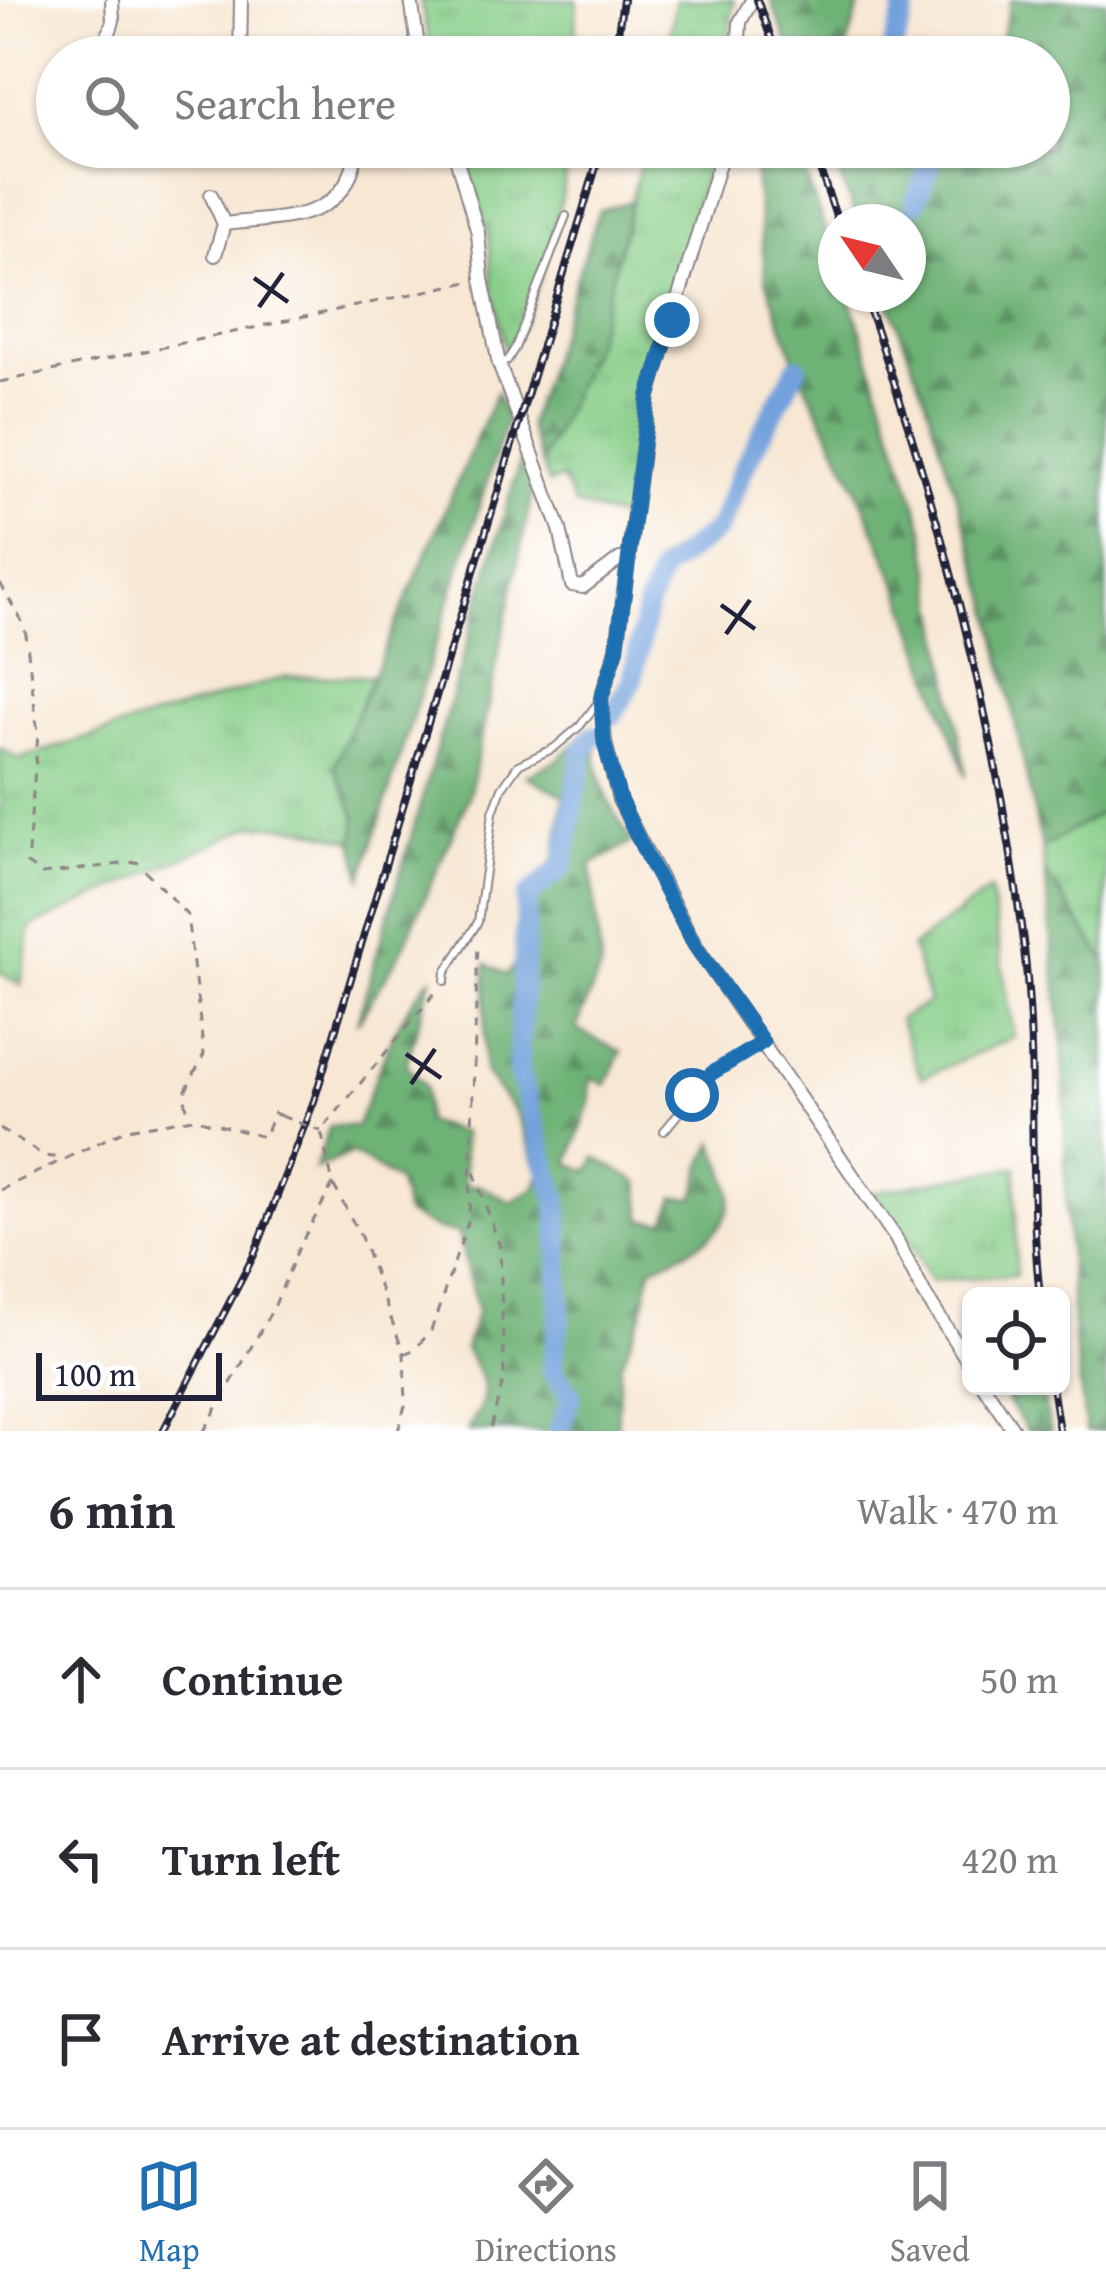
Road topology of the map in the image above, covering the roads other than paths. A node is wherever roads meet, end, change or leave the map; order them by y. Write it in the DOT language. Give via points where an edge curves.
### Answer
graph roads {
  1 [pos="112,0"];
  2 [pos="241,0"];
  3 [pos="411,0"];
  4 [pos="752,0"];
  5 [pos="108,36"];
  6 [pos="240,36"];
  7 [pos="417,36"];
  8 [pos="739,36"];
  9 [pos="353,168"];
  10 [pos="459,168"];
  11 [pos="718,168"];
  12 [pos="211,195"];
  13 [pos="566,216"];
  14 [pos="224,224"];
  15 [pos="215,255"];
  16 [pos="499,364"];
  17 [pos="629,559"];
  18 [pos="601,698"];
  19 [pos="445,981"];
  20 [pos="763,1042"];
  21 [pos="664,1131"];
  22 [pos="962,1352"];
  23 [pos="990,1395"];
  24 [pos="1014,1431"];
  1 -- 5 [label="street"];
  2 -- 6 [label="street"];
  3 -- 7 [label="street"];
  4 -- 8 [label="street"];
  9 -- 14 [label="street" via="344,190 320,208"];
  10 -- 16 [label="street"];
  11 -- 17 [label="street" via="649,396"];
  12 -- 14 [label="street"];
  13 -- 16 [label="lane" via="515,348"];
  14 -- 15 [label="street"];
  16 -- 17 [label="street" via="560,529 572,585 583,587"];
  17 -- 18 [label="street" via="617,649"];
  18 -- 19 [label="lane" via="580,726 518,765 502,788 478,922"];
  18 -- 20 [label="street" via="620,800 695,946"];
  20 -- 21 [label="lane" via="712,1073"];
  20 -- 22 [label="street"];
  23 -- 24 [label="street"];
}
